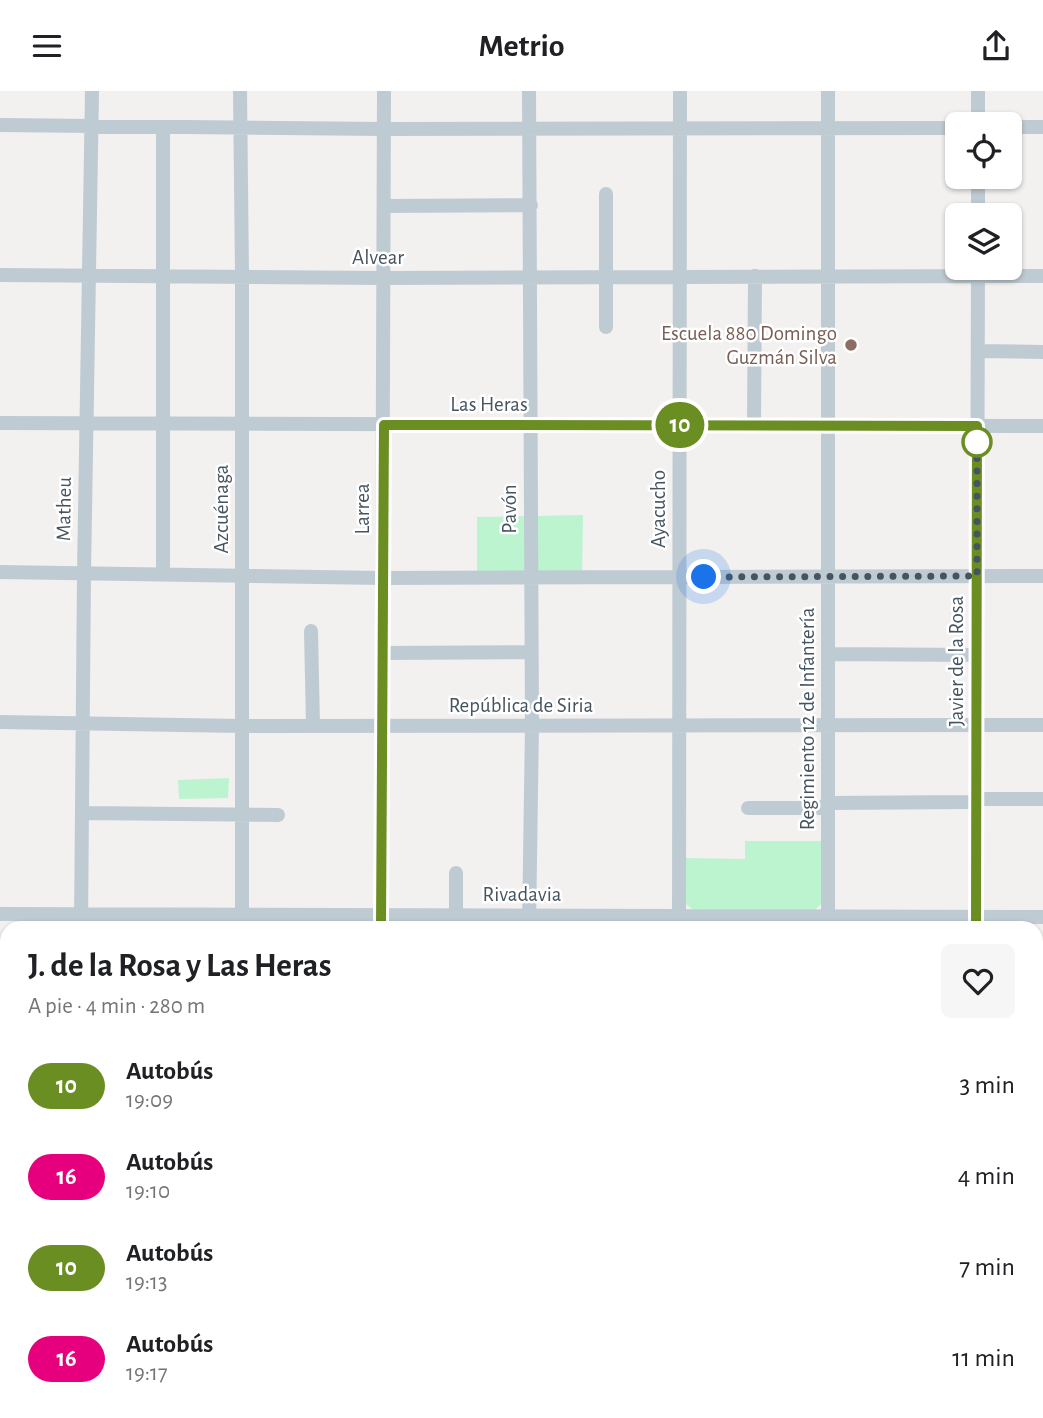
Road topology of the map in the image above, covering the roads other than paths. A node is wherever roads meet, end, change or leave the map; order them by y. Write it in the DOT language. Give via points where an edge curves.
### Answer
graph roads {
  1 [pos="92,91"];
  2 [pos="240,91"];
  3 [pos="384,91"];
  4 [pos="529,91"];
  5 [pos="680,91"];
  6 [pos="828,91"];
  7 [pos="978,91"];
  8 [pos="978,112"];
  9 [pos="0,125"];
  10 [pos="1022,127"];
  11 [pos="1043,127"];
  12 [pos="91,128"];
  13 [pos="163,128"];
  14 [pos="241,128"];
  15 [pos="945,128"];
  16 [pos="384,129"];
  17 [pos="529,129"];
  18 [pos="680,129"];
  19 [pos="828,129"];
  20 [pos="606,194"];
  21 [pos="384,205"];
  22 [pos="531,205"];
  23 [pos="945,273"];
  24 [pos="0,275"];
  25 [pos="1022,275"];
  26 [pos="89,276"];
  27 [pos="242,276"];
  28 [pos="605,276"];
  29 [pos="679,276"];
  30 [pos="1043,276"];
  31 [pos="163,277"];
  32 [pos="531,277"];
  33 [pos="755,277"];
  34 [pos="828,277"];
  35 [pos="384,278"];
  36 [pos="978,280"];
  37 [pos="606,327"];
  38 [pos="978,351"];
  39 [pos="1043,352"];
  40 [pos="0,423"];
  41 [pos="86,423"];
  42 [pos="164,425"];
  43 [pos="242,425"];
  44 [pos="384,425"];
  45 [pos="530,425"];
  46 [pos="679,425"];
  47 [pos="754,425"];
  48 [pos="977,426"];
  49 [pos="1043,426"];
  50 [pos="827,427"];
  51 [pos="0,572"];
  52 [pos="84,573"];
  53 [pos="163,574"];
  54 [pos="242,575"];
  55 [pos="828,575"];
  56 [pos="977,576"];
  57 [pos="1043,576"];
  58 [pos="530,577"];
  59 [pos="383,578"];
  60 [pos="679,578"];
  61 [pos="311,631"];
  62 [pos="531,652"];
  63 [pos="383,653"];
  64 [pos="829,654"];
  65 [pos="977,655"];
  66 [pos="0,722"];
  67 [pos="83,723"];
  68 [pos="532,725"];
  69 [pos="1043,725"];
  70 [pos="242,726"];
  71 [pos="313,726"];
  72 [pos="382,726"];
  73 [pos="679,726"];
  74 [pos="829,727"];
  75 [pos="977,727"];
  76 [pos="977,799"];
  77 [pos="1043,799"];
  78 [pos="829,803"];
  79 [pos="748,808"];
  80 [pos="83,813"];
  81 [pos="241,814"];
  82 [pos="278,815"];
  83 [pos="457,873"];
  84 [pos="0,914"];
  85 [pos="1043,917"];
  86 [pos="81,921"];
  87 [pos="154,921"];
  88 [pos="242,921"];
  89 [pos="381,921"];
  90 [pos="456,921"];
  91 [pos="529,921"];
  92 [pos="679,921"];
  93 [pos="828,921"];
  94 [pos="976,921"];
  95 [pos="989,921"];
  1 -- 12 [label="street, Matheu"];
  2 -- 14 [label="street, Azcuénaga"];
  3 -- 16 [label="street, Larrea"];
  4 -- 17 [label="street, Pavón"];
  5 -- 18 [label="street, Ayacucho"];
  6 -- 19 [label="street, Regimiento 12 de Infantería"];
  7 -- 8 [label="street"];
  9 -- 12 [label="street"];
  10 -- 11 [label="street"];
  12 -- 13 [label="street"];
  12 -- 26 [label="street, Matheu"];
  13 -- 14 [label="street"];
  13 -- 31 [label="street"];
  14 -- 16 [label="street"];
  14 -- 27 [label="street, Azcuénaga"];
  15 -- 19 [label="street"];
  16 -- 17 [label="street"];
  16 -- 21 [label="street, Larrea"];
  17 -- 18 [label="street"];
  17 -- 22 [label="street, Pavón"];
  18 -- 19 [label="street"];
  18 -- 29 [label="street, Ayacucho"];
  19 -- 34 [label="street, Regimiento 12 de Infantería"];
  20 -- 28 [label="street"];
  21 -- 22 [label="street"];
  21 -- 35 [label="street, Larrea"];
  22 -- 32 [label="street, Pavón"];
  23 -- 34 [label="street, Alvear"];
  24 -- 26 [label="street, Alvear"];
  25 -- 30 [label="street, Alvear"];
  26 -- 31 [label="street, Alvear"];
  26 -- 41 [label="street, Matheu"];
  27 -- 31 [label="street, Alvear"];
  27 -- 35 [label="street, Alvear"];
  27 -- 43 [label="street, Azcuénaga"];
  28 -- 29 [label="street, Alvear"];
  28 -- 32 [label="street, Alvear"];
  28 -- 37 [label="street"];
  29 -- 33 [label="street, Alvear"];
  29 -- 46 [label="street, Ayacucho"];
  31 -- 42 [label="street"];
  32 -- 35 [label="street, Alvear"];
  32 -- 45 [label="street, Pavón"];
  33 -- 34 [label="street, Alvear"];
  33 -- 47 [label="street"];
  34 -- 50 [label="street, Regimiento 12 de Infantería"];
  35 -- 44 [label="street, Larrea"];
  36 -- 38 [label="street, Javier de la Rosa"];
  38 -- 39 [label="street"];
  38 -- 48 [label="street, Javier de la Rosa"];
  40 -- 41 [label="street, Las Heras"];
  41 -- 42 [label="street, Las Heras"];
  41 -- 52 [label="street, Matheu"];
  42 -- 43 [label="street, Las Heras"];
  42 -- 53 [label="street"];
  43 -- 44 [label="street, Las Heras"];
  43 -- 54 [label="street, Azcuénaga"];
  44 -- 45 [label="street, Las Heras"];
  44 -- 59 [label="street, Larrea"];
  45 -- 46 [label="street, Las Heras"];
  45 -- 58 [label="street, Pavón"];
  46 -- 47 [label="street, Las Heras"];
  46 -- 60 [label="street, Ayacucho"];
  47 -- 50 [label="street, Las Heras"];
  48 -- 49 [label="street, Las Heras"];
  48 -- 50 [label="street, Las Heras"];
  48 -- 56 [label="street, Javier de la Rosa"];
  50 -- 55 [label="street, Regimiento 12 de Infantería"];
  51 -- 52 [label="street"];
  52 -- 53 [label="street"];
  52 -- 67 [label="street, Matheu"];
  53 -- 54 [label="street"];
  54 -- 59 [label="street"];
  54 -- 70 [label="street, Azcuénaga"];
  55 -- 56 [label="street"];
  55 -- 60 [label="street"];
  55 -- 64 [label="street, Regimiento 12 de Infantería"];
  56 -- 57 [label="street"];
  56 -- 65 [label="street, Javier de la Rosa"];
  58 -- 59 [label="street"];
  58 -- 60 [label="street"];
  58 -- 62 [label="street, Pavón"];
  59 -- 63 [label="street, Larrea"];
  60 -- 73 [label="street, Ayacucho"];
  61 -- 71 [label="street"];
  62 -- 63 [label="street"];
  62 -- 68 [label="street, Pavón"];
  63 -- 72 [label="street, Larrea"];
  64 -- 65 [label="street"];
  64 -- 74 [label="street, Regimiento 12 de Infantería"];
  65 -- 75 [label="street, Javier de la Rosa"];
  66 -- 67 [label="street, República de Siria"];
  67 -- 70 [label="street, República de Siria"];
  67 -- 80 [label="street, Matheu"];
  68 -- 72 [label="street, República de Siria"];
  68 -- 73 [label="street, República de Siria"];
  68 -- 91 [label="street, Pavón"];
  69 -- 75 [label="street, República de Siria"];
  70 -- 71 [label="street, República de Siria"];
  70 -- 81 [label="street, Azcuénaga"];
  71 -- 72 [label="street, República de Siria"];
  72 -- 89 [label="street, Larrea"];
  73 -- 74 [label="street, República de Siria"];
  73 -- 92 [label="street, Ayacucho"];
  74 -- 75 [label="street, República de Siria"];
  74 -- 78 [label="street, Regimiento 12 de Infantería"];
  75 -- 76 [label="street, Javier de la Rosa"];
  76 -- 77 [label="street"];
  76 -- 78 [label="street"];
  76 -- 94 [label="street, Javier de la Rosa"];
  78 -- 79 [label="street" via="821,808"];
  78 -- 93 [label="street, Regimiento 12 de Infantería"];
  80 -- 81 [label="street"];
  80 -- 86 [label="street, Matheu"];
  81 -- 82 [label="street"];
  81 -- 88 [label="street, Azcuénaga"];
  83 -- 90 [label="street"];
  84 -- 86 [label="street, Rivadavia"];
  85 -- 95 [label="street, Rivadavia"];
  86 -- 87 [label="street, Rivadavia"];
  89 -- 90 [label="street, Rivadavia"];
  90 -- 91 [label="street, Rivadavia"];
}
